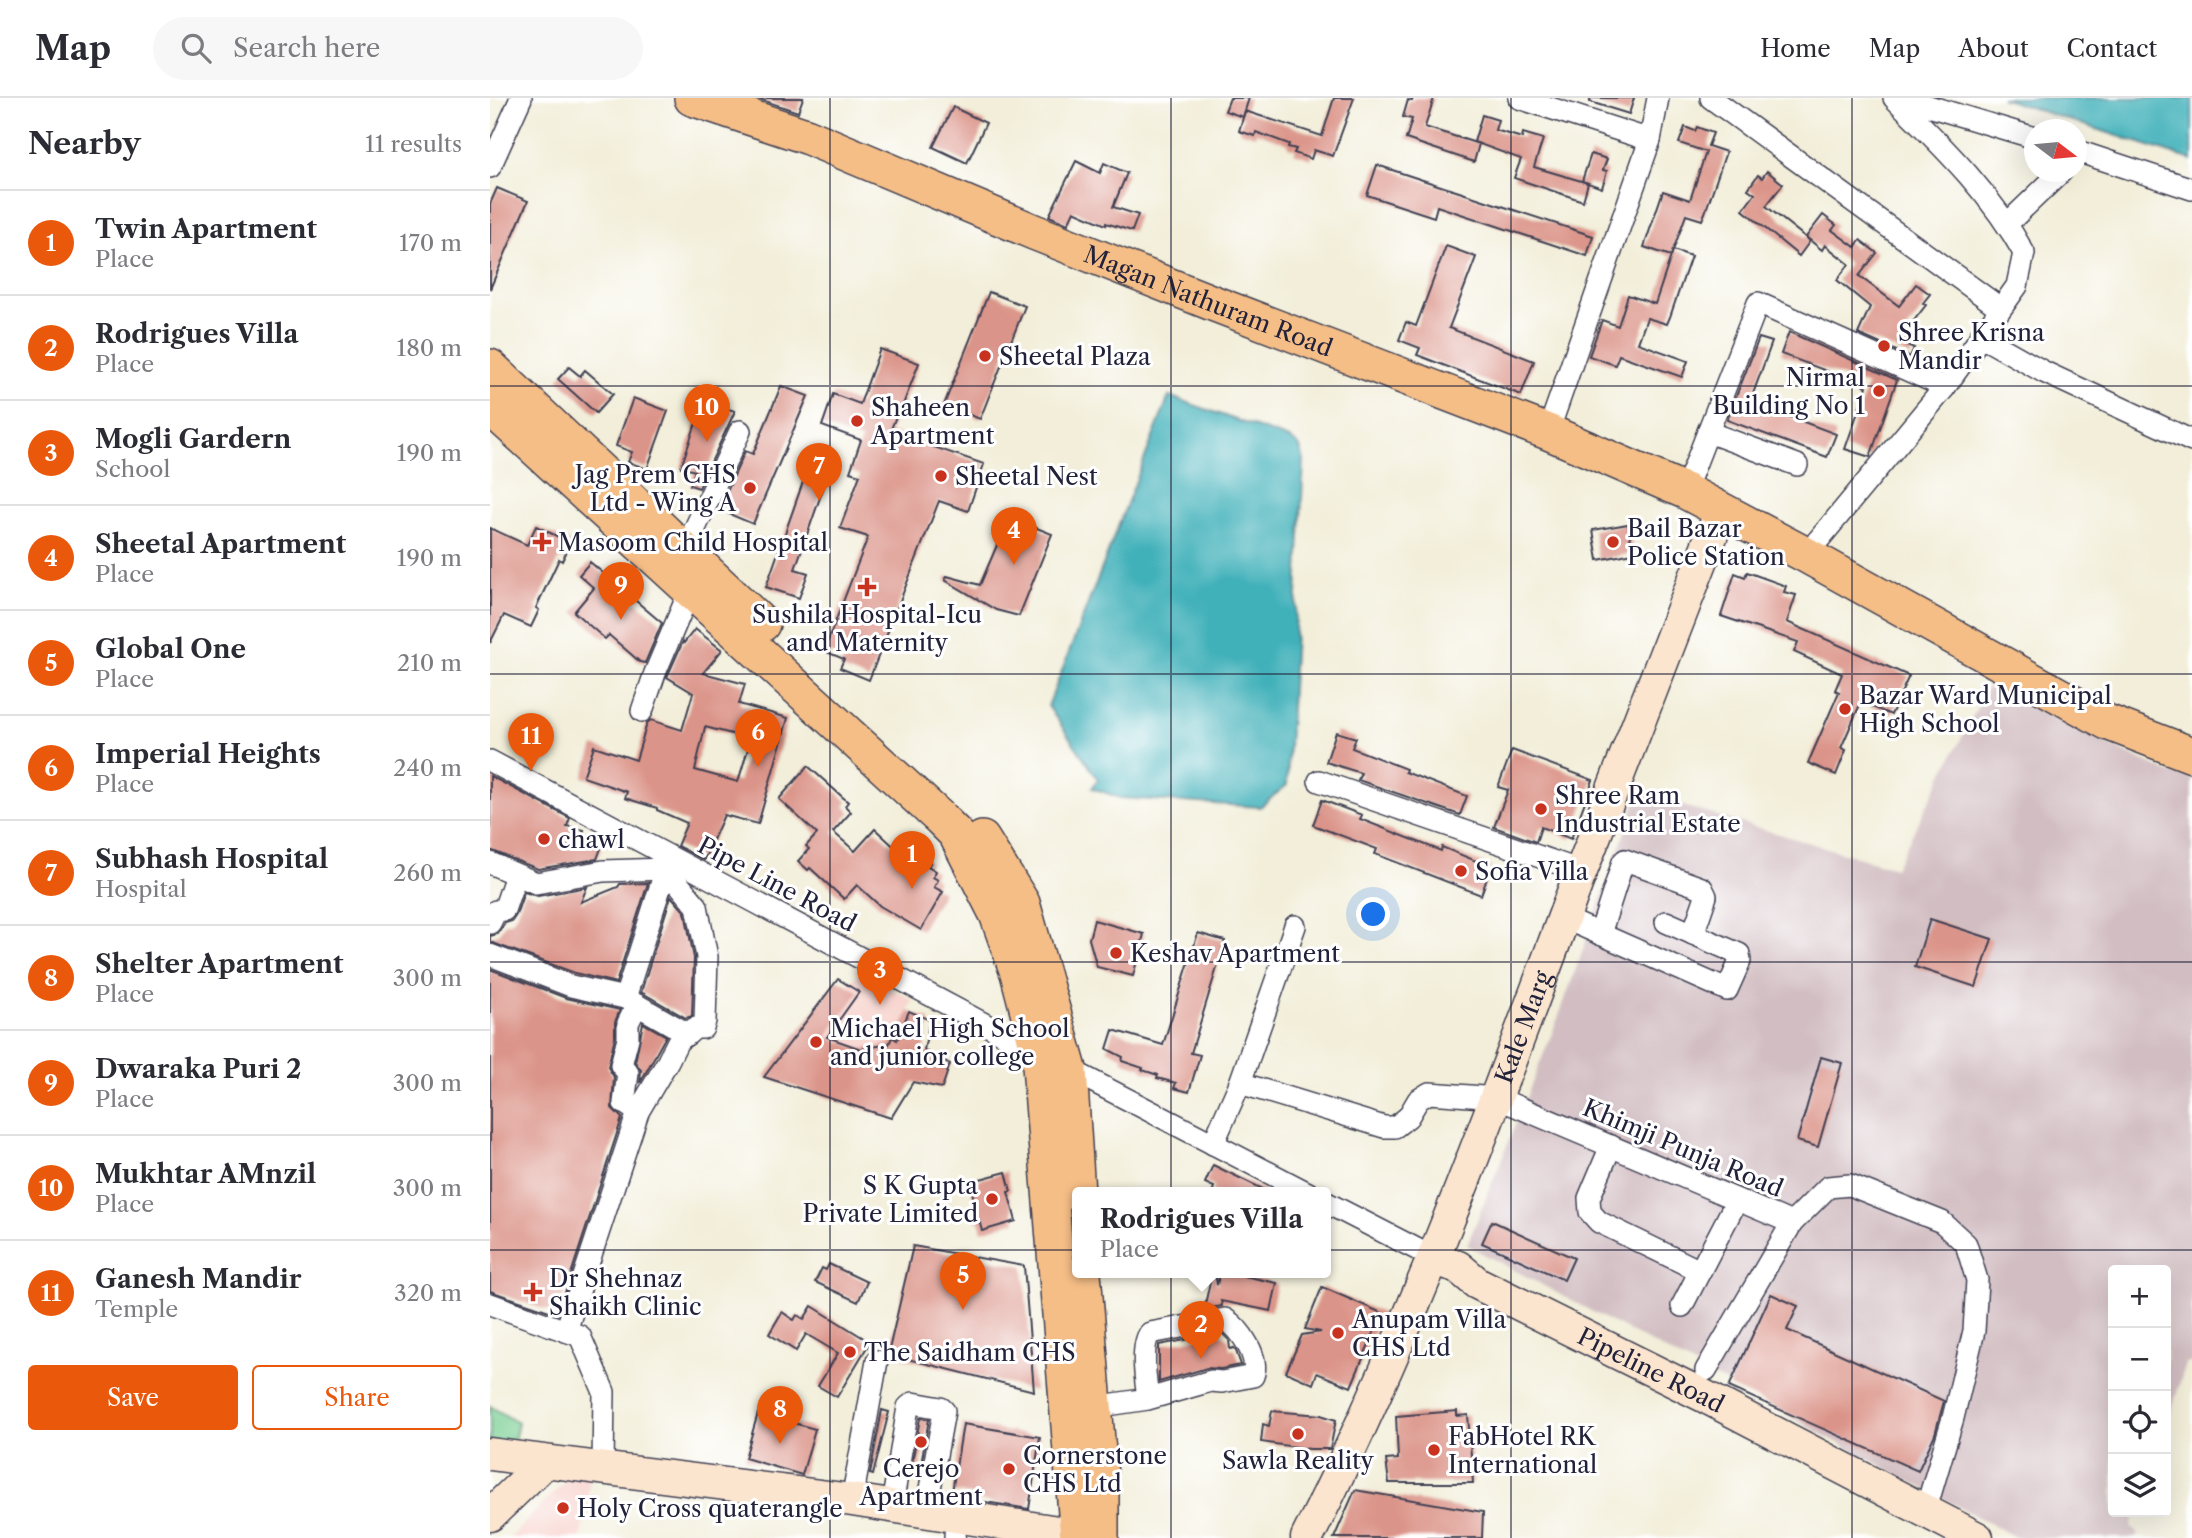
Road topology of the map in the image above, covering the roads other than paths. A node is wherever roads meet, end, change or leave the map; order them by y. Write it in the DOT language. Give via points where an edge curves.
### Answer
graph roads {
  1 [pos="521,98"];
  2 [pos="692,98"];
  3 [pos="1519,98"];
  4 [pos="1658,98"];
  5 [pos="1711,98"];
  6 [pos="1894,98"];
  7 [pos="1902,98"];
  8 [pos="2024,135"];
  9 [pos="1650,140"];
  10 [pos="2087,156"];
  11 [pos="490,167"];
  12 [pos="2051,182"];
  13 [pos="2192,188"];
  14 [pos="2008,223"];
  15 [pos="2000,308"];
  16 [pos="1980,336"];
  17 [pos="490,367"];
  18 [pos="1945,387"];
  19 [pos="490,407"];
  20 [pos="740,431"];
  21 [pos="1548,432"];
  22 [pos="1708,432"];
  23 [pos="2192,441"];
  24 [pos="1797,465"];
  25 [pos="1685,491"];
  26 [pos="1721,511"];
  27 [pos="685,550"];
  28 [pos="1806,555"];
  29 [pos="690,590"];
  30 [pos="642,710"];
  31 [pos="2192,755"];
  32 [pos="490,761"];
  33 [pos="1319,781"];
  34 [pos="490,863"];
  35 [pos="1584,865"];
  36 [pos="666,869"];
  37 [pos="1620,871"];
  38 [pos="516,875"];
  39 [pos="1564,918"];
  40 [pos="1666,922"];
  41 [pos="490,923"];
  42 [pos="1295,926"];
  43 [pos="1600,934"];
  44 [pos="1693,934"];
  45 [pos="490,955"];
  46 [pos="631,1002"];
  47 [pos="688,1034"];
  48 [pos="1054,1061"];
  49 [pos="1240,1083"];
  50 [pos="1497,1098"];
  51 [pos="638,1112"];
  52 [pos="1213,1144"];
  53 [pos="1611,1146"];
  54 [pos="1076,1187"];
  55 [pos="1296,1187"];
  56 [pos="1737,1200"];
  57 [pos="1331,1205"];
  58 [pos="1792,1223"];
  59 [pos="1446,1263"];
  60 [pos="1700,1271"];
  61 [pos="1083,1278"];
  62 [pos="490,1304"];
  63 [pos="1682,1306"];
  64 [pos="566,1331"];
  65 [pos="877,1362"];
  66 [pos="1706,1370"];
  67 [pos="1148,1399"];
  68 [pos="1094,1407"];
  69 [pos="490,1454"];
  70 [pos="545,1462"];
  71 [pos="603,1467"];
  72 [pos="852,1500"];
  73 [pos="892,1506"];
  74 [pos="1926,1507"];
  75 [pos="490,1515"];
  76 [pos="946,1522"];
  77 [pos="1088,1537"];
  78 [pos="1307,1538"];
  79 [pos="1977,1538"];
  80 [pos="1999,1538"];
  1 -- 11 [label="street"];
  2 -- 21 [label="main road, Magan Nathuram Road" via="806,136 1034,232"];
  3 -- 9 [label="street"];
  4 -- 9 [label="street"];
  5 -- 15 [label="street"];
  6 -- 14 [label="street" via="1952,156"];
  7 -- 8 [label="street"];
  9 -- 21 [label="street"];
  10 -- 13 [label="street"];
  12 -- 14 [label="street"];
  14 -- 15 [label="street" via="2024,253 2017,286"];
  15 -- 16 [label="street"];
  16 -- 18 [label="street"];
  16 -- 23 [label="street" via="2044,372"];
  17 -- 27 [label="main road"];
  18 -- 22 [label="street" via="1758,303"];
  18 -- 28 [label="street"];
  19 -- 29 [label="main road"];
  20 -- 27 [label="street"];
  21 -- 25 [label="main road, Magan Nathuram Road"];
  22 -- 24 [label="street"];
  22 -- 25 [label="street"];
  25 -- 26 [label="main road, Magan Nathuram Road"];
  26 -- 28 [label="main road, Magan Nathuram Road"];
  26 -- 35 [label="street, Kale Marg"];
  27 -- 48 [label="main road" via="952,799 974,826 1022,903"];
  28 -- 31 [label="main road, Magan Nathuram Road" via="2107,722"];
  29 -- 30 [label="street"];
  29 -- 48 [label="main road" via="956,834 997,914"];
  32 -- 48 [label="street, Pipe Line Road"];
  33 -- 35 [label="street"];
  34 -- 38 [label="street"];
  35 -- 37 [label="street"];
  35 -- 39 [label="street, Kale Marg"];
  36 -- 38 [label="street" via="603,871 536,883"];
  36 -- 46 [label="street"];
  36 -- 47 [label="street" via="697,906 707,957 705,1021 703,1028"];
  37 -- 43 [label="street"];
  37 -- 44 [label="street" via="1629,860 1702,888 1706,896"];
  38 -- 41 [label="street" via="504,909 496,911"];
  39 -- 43 [label="street"];
  39 -- 50 [label="street, Kale Marg"];
  40 -- 44 [label="street"];
  42 -- 49 [label="street"];
  43 -- 44 [label="street" via="1727,990 1739,954"];
  45 -- 46 [label="street" via="571,986"];
  46 -- 47 [label="street"];
  46 -- 51 [label="street" via="621,1065 628,1073 624,1103"];
  47 -- 51 [label="street" via="678,1041"];
  48 -- 52 [label="street"];
  48 -- 54 [label="main road"];
  48 -- 77 [label="main road"];
  49 -- 50 [label="street, Khimji Punja Road" via="1384,1127 1395,1127 1429,1093"];
  49 -- 52 [label="street"];
  50 -- 53 [label="street, Khimji Punja Road"];
  50 -- 59 [label="street, Kale Marg"];
  51 -- 64 [label="street"];
  52 -- 55 [label="street"];
  53 -- 56 [label="street, Khimji Punja Road"];
  53 -- 60 [label="street" via="1589,1198 1590,1212 1599,1223"];
  56 -- 58 [label="street, Khimji Punja Road"];
  56 -- 60 [label="street"];
  57 -- 59 [label="street, Pipeline Road"];
  58 -- 66 [label="street"];
  58 -- 74 [label="street, Khimji Punja Road" via="1828,1187 1850,1185 1942,1222 1966,1244 1977,1280 1974,1331"];
  59 -- 74 [label="street, Pipeline Road" via="1477,1283 1520,1295"];
  59 -- 78 [label="street, Kale Marg"];
  60 -- 63 [label="street"];
  61 -- 68 [label="main road"];
  62 -- 64 [label="street"];
  64 -- 71 [label="street" via="580,1336 604,1392"];
  65 -- 72 [label="street"];
  67 -- 67 [label="street" via="1211,1381 1253,1376 1255,1366 1243,1337 1225,1319 1150,1333 1145,1370"];
  67 -- 68 [label="street"];
  68 -- 77 [label="main road" via="1101,1488"];
  69 -- 70 [label="street"];
  70 -- 71 [label="street"];
  70 -- 75 [label="street"];
  71 -- 72 [label="street"];
  72 -- 73 [label="street"];
  73 -- 76 [label="street"];
  73 -- 76 [label="street" via="908,1407 913,1403 941,1408"];
  74 -- 79 [label="street, Pipeline Road"];
  74 -- 80 [label="street"];
  76 -- 77 [label="street"];
}
